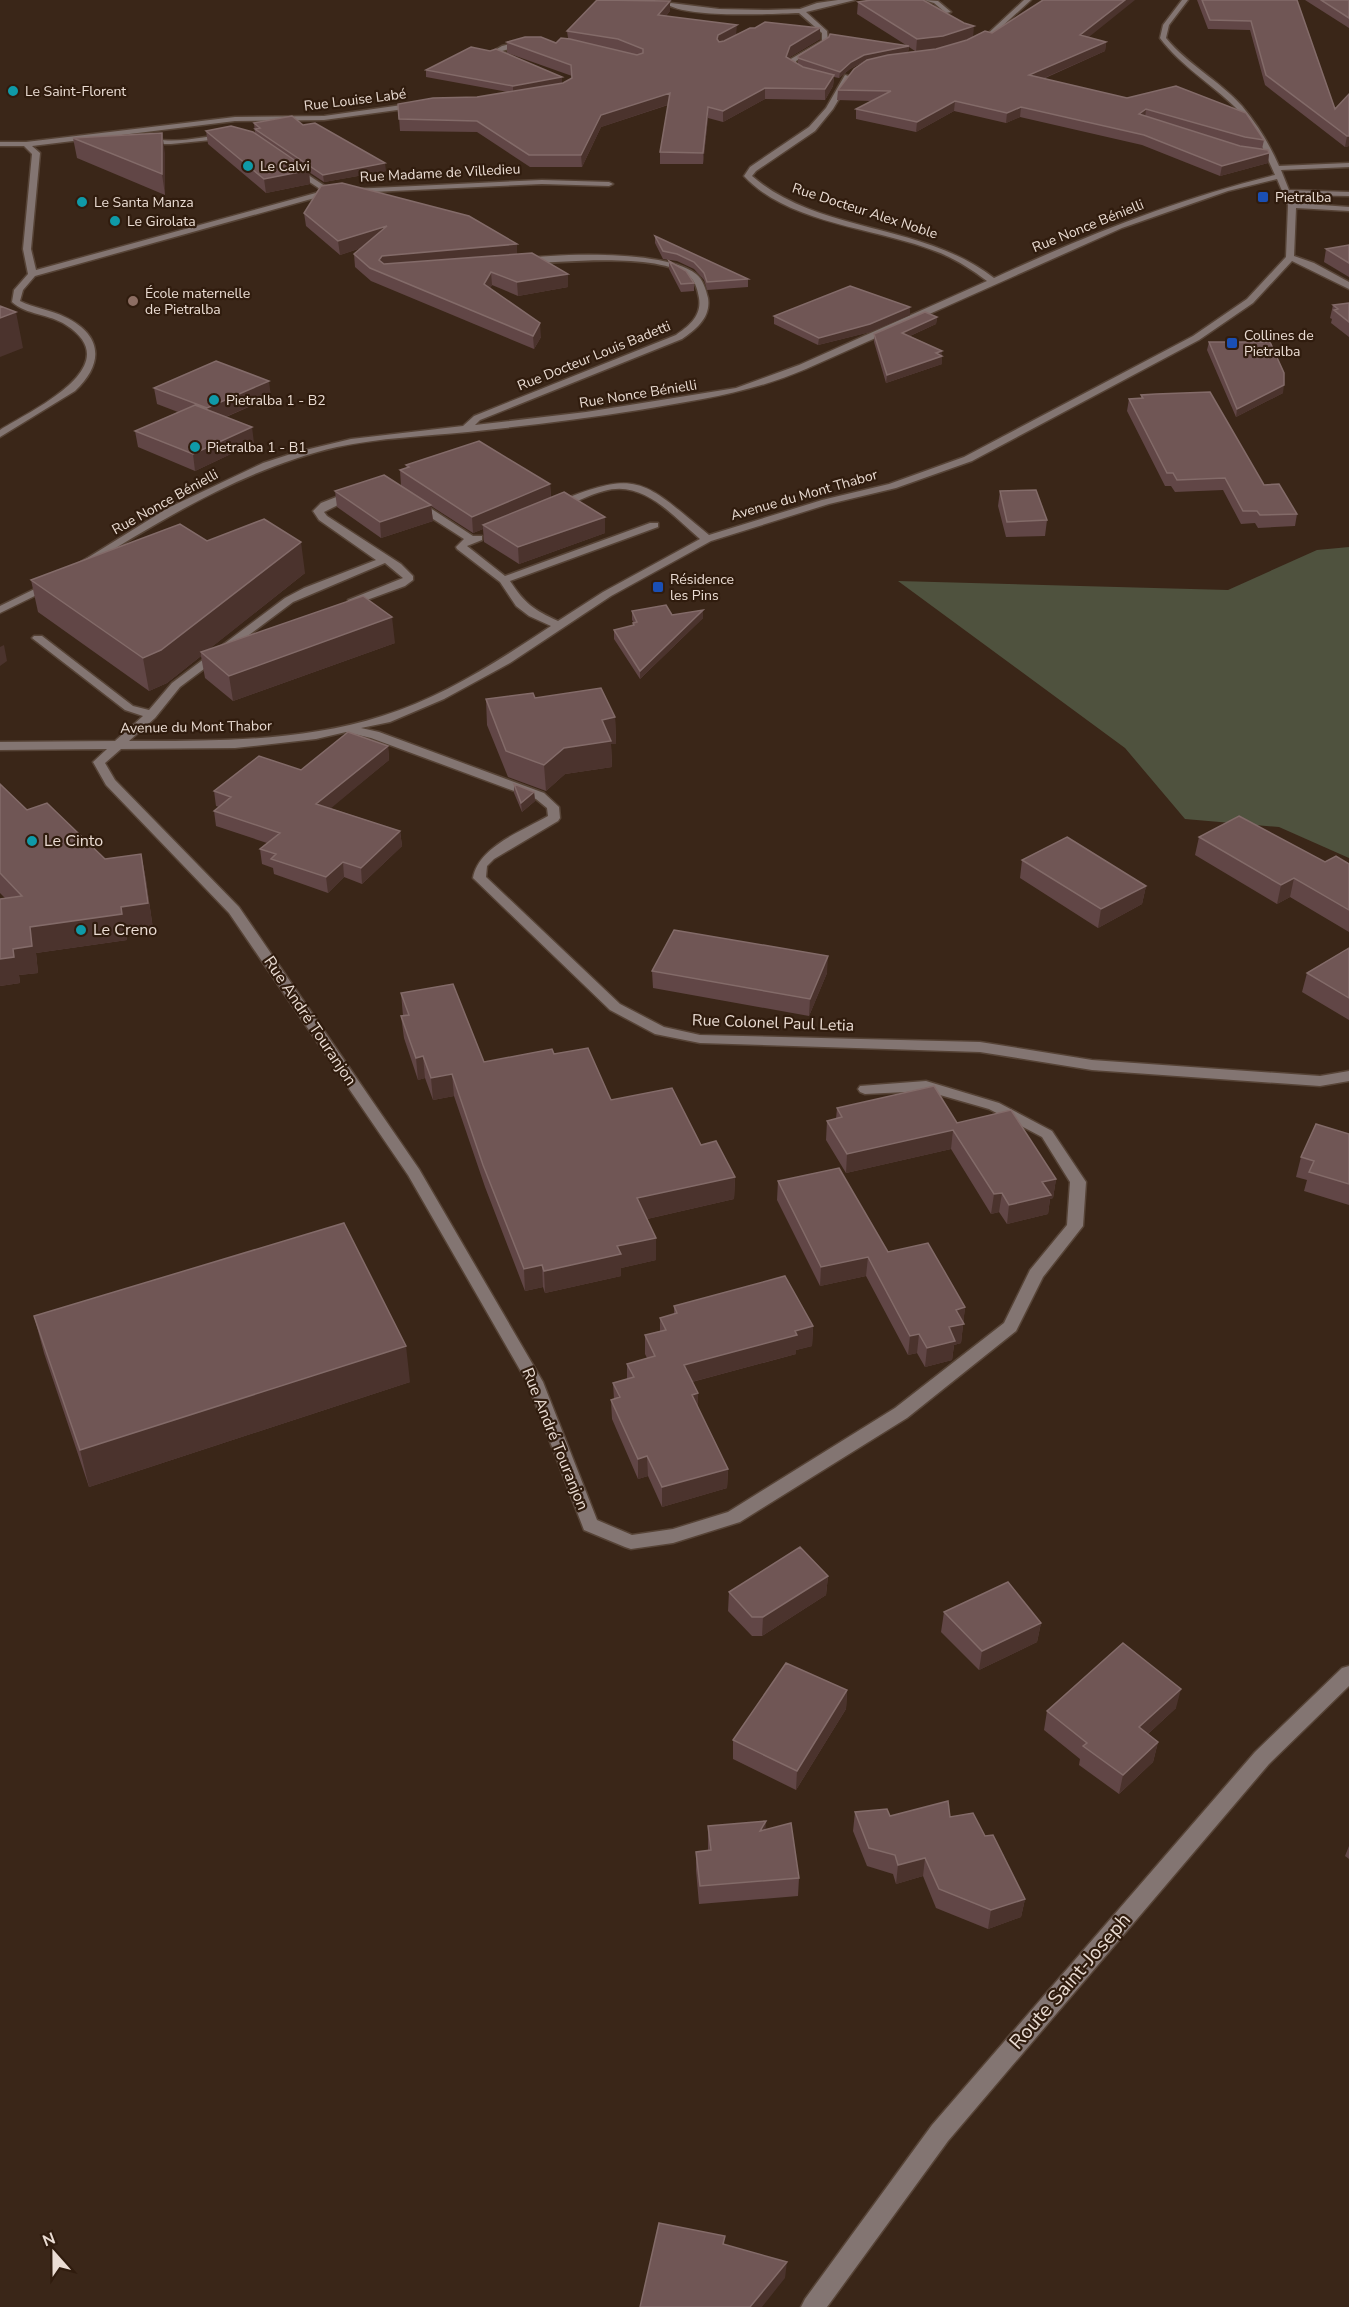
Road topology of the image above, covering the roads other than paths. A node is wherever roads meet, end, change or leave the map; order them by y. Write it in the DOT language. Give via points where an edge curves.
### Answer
graph roads {
  1 [pos="852,0"];
  2 [pos="927,0"];
  3 [pos="1028,0"];
  4 [pos="1185,0"];
  5 [pos="671,5"];
  6 [pos="801,11"];
  7 [pos="948,12"];
  8 [pos="533,42"];
  9 [pos="966,47"];
  10 [pos="523,63"];
  11 [pos="854,71"];
  12 [pos="815,77"];
  13 [pos="833,82"];
  14 [pos="842,84"];
  15 [pos="423,105"];
  16 [pos="140,130"];
  17 [pos="240,137"];
  18 [pos="0,144"];
  19 [pos="26,144"];
  20 [pos="1259,155"];
  21 [pos="1269,156"];
  22 [pos="290,165"];
  23 [pos="1349,165"];
  24 [pos="1277,172"];
  25 [pos="609,184"];
  26 [pos="329,192"];
  27 [pos="1286,192"];
  28 [pos="1349,194"];
  29 [pos="1292,205"];
  30 [pos="1349,209"];
  31 [pos="1290,257"];
  32 [pos="511,262"];
  33 [pos="32,274"];
  34 [pos="994,282"];
  35 [pos="1349,286"];
  36 [pos="466,429"];
  37 [pos="0,434"];
  38 [pos="367,488"];
  39 [pos="402,494"];
  40 [pos="544,511"];
  41 [pos="654,525"];
  42 [pos="492,532"];
  43 [pos="707,539"];
  44 [pos="472,540"];
  45 [pos="383,558"];
  46 [pos="77,568"];
  47 [pos="57,580"];
  48 [pos="504,580"];
  49 [pos="352,602"];
  50 [pos="0,610"];
  51 [pos="560,626"];
  52 [pos="38,638"];
  53 [pos="151,715"];
  54 [pos="346,728"];
  55 [pos="121,744"];
  56 [pos="0,746"];
  57 [pos="1349,1076"];
  58 [pos="865,1089"];
  59 [pos="1349,1674"];
  60 [pos="813,2307"];
  1 -- 6 [label="street"];
  2 -- 7 [label="street"];
  3 -- 9 [label="street" via="984,40"];
  4 -- 21 [label="street" via="1167,25 1163,38 1177,56 1239,107 1266,145"];
  5 -- 6 [label="street" via="694,10"];
  6 -- 12 [label="street" via="825,32 825,42 793,60 792,67"];
  8 -- 10 [label="street" via="498,50 501,55"];
  11 -- 14 [label="street, Rue Docteur Alex Noble"];
  13 -- 14 [label="street"];
  14 -- 34 [label="street, Rue Docteur Alex Noble" via="812,129 748,176 772,196 939,249"];
  15 -- 16 [label="street, Rue Louise Labé" via="326,118 264,116"];
  16 -- 17 [label="street" via="150,142"];
  16 -- 19 [label="street, Rue Louise Labé"];
  18 -- 19 [label="street, Rue Louise Labé"];
  19 -- 33 [label="street" via="36,153 27,249"];
  20 -- 21 [label="street"];
  21 -- 24 [label="street"];
  22 -- 26 [label="street"];
  23 -- 24 [label="street, Rue Nonce Bénielli"];
  24 -- 27 [label="street"];
  24 -- 34 [label="street, Rue Nonce Bénielli" via="1168,207"];
  25 -- 26 [label="street, Rue Madame de Villedieu" via="542,182"];
  26 -- 33 [label="street, Rue Madame de Villedieu"];
  27 -- 28 [label="street"];
  27 -- 29 [label="street"];
  29 -- 30 [label="street"];
  29 -- 31 [label="street"];
  31 -- 35 [label="street"];
  31 -- 43 [label="street, Avenue du Mont Thabor" via="1274,278 1229,317 1196,338 968,459 892,486"];
  32 -- 36 [label="street, Rue Docteur Louis Badetti" via="586,259 667,263 694,277 705,304 703,315 679,337 477,418"];
  33 -- 37 [label="street" via="12,298 22,306 67,320 84,333 92,349 88,372 67,392"];
  34 -- 36 [label="street, Rue Nonce Bénielli" via="738,391 572,418"];
  36 -- 46 [label="street, Rue Nonce Bénielli" via="389,436 298,455 204,493"];
  38 -- 45 [label="street" via="318,511"];
  39 -- 44 [label="street"];
  40 -- 43 [label="street" via="611,487 632,485 651,493"];
  41 -- 48 [label="street"];
  42 -- 44 [label="street"];
  43 -- 51 [label="street, Avenue du Mont Thabor" via="633,579"];
  44 -- 48 [label="street" via="460,547"];
  45 -- 49 [label="street" via="409,578"];
  45 -- 53 [label="street" via="371,567 289,600 176,685"];
  47 -- 50 [label="street"];
  48 -- 51 [label="street" via="520,604"];
  51 -- 54 [label="street, Avenue du Mont Thabor" via="440,697 386,719"];
  52 -- 53 [label="street" via="129,708"];
  53 -- 55 [label="street"];
  54 -- 55 [label="street, Avenue du Mont Thabor" via="245,743"];
  54 -- 57 [label="street, Rue Colonel Paul Letia" via="540,796 554,807 554,818 489,856 478,878 615,1007 660,1031 700,1039 980,1047 1092,1065 1320,1081"];
  55 -- 56 [label="street, Avenue du Mont Thabor"];
  55 -- 58 [label="street, Rue André Touranjon" via="99,762 110,782 234,910 414,1173 535,1382 590,1525 631,1542 673,1536 734,1516 910,1406 1010,1327 1036,1274 1076,1226 1078,1182 1047,1134 994,1106 926,1086"];
  59 -- 60 [label="street, Route Saint-Joseph" via="1262,1758 940,2133"];
}
